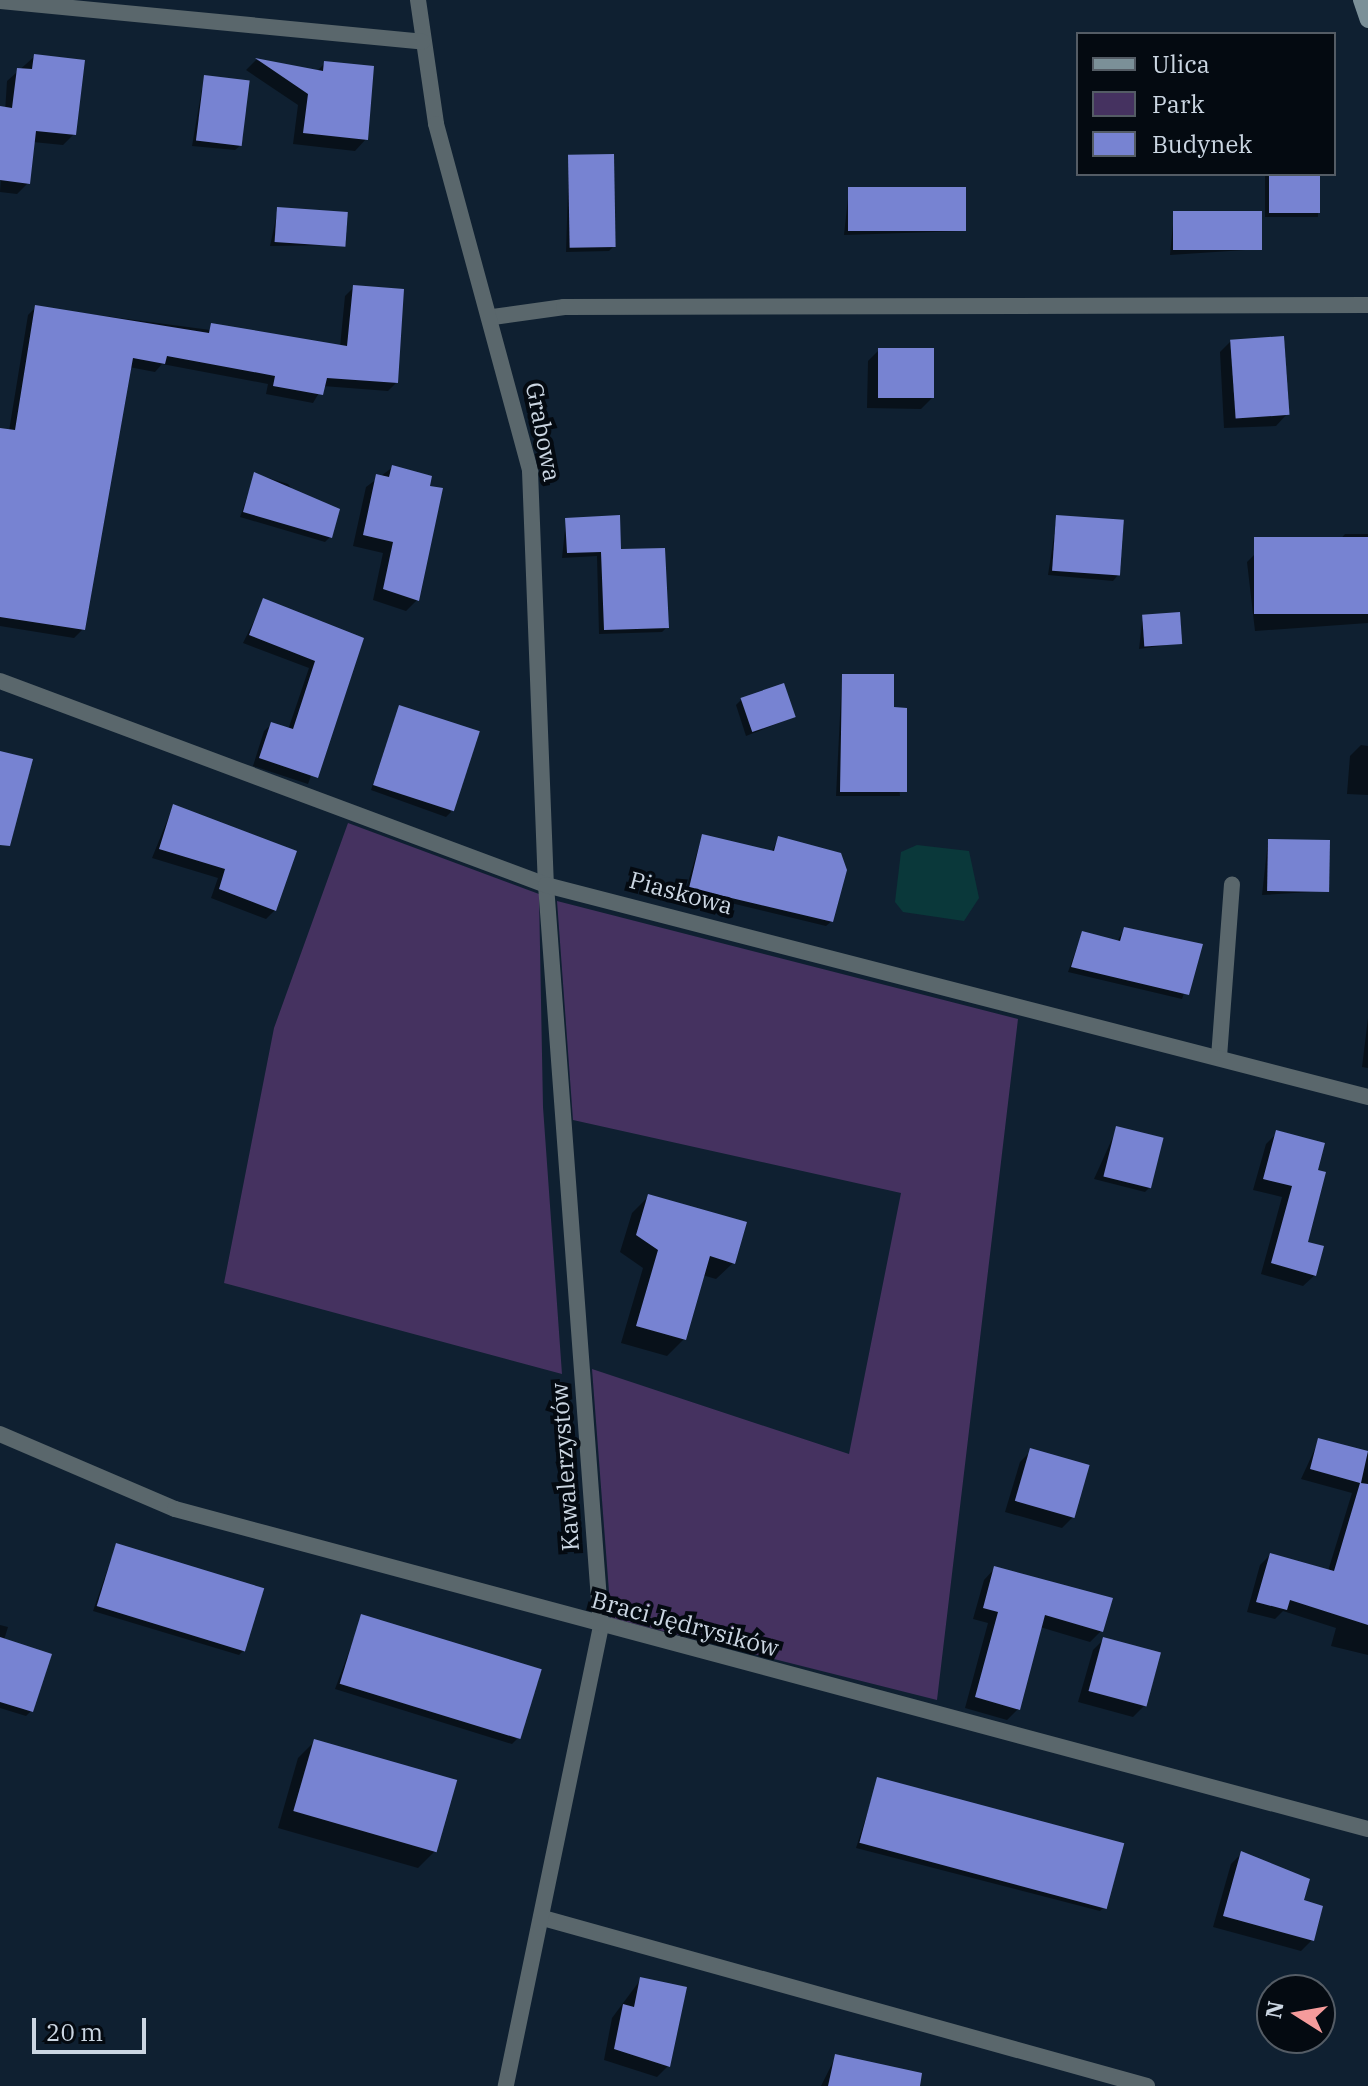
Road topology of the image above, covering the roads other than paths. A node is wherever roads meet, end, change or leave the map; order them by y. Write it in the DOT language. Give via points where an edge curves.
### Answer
graph roads {
  1 [pos="418,0"];
  2 [pos="1361,0"];
  3 [pos="0,1"];
  4 [pos="1368,20"];
  5 [pos="422,42"];
  6 [pos="1368,305"];
  7 [pos="493,317"];
  8 [pos="0,681"];
  9 [pos="1232,884"];
  10 [pos="546,885"];
  11 [pos="1219,1057"];
  12 [pos="1368,1097"];
  13 [pos="0,1434"];
  14 [pos="601,1626"];
  15 [pos="1368,1829"];
  16 [pos="543,1918"];
  17 [pos="506,2086"];
  18 [pos="1147,2086"];
  1 -- 5 [label="street, Grabowa"];
  2 -- 4 [label="main road"];
  3 -- 5 [label="street"];
  5 -- 7 [label="street, Grabowa" via="436,124"];
  6 -- 7 [label="street" via="564,307"];
  7 -- 10 [label="street, Grabowa" via="530,471"];
  8 -- 10 [label="street, Piaskowa"];
  9 -- 11 [label="street"];
  10 -- 11 [label="street, Piaskowa"];
  10 -- 14 [label="street, Kawalerzystów"];
  11 -- 12 [label="street, Piaskowa"];
  13 -- 14 [label="street, Braci Jędrysików" via="175,1509"];
  14 -- 15 [label="street, Braci Jędrysików"];
  14 -- 16 [label="street, Kawalerzystów"];
  16 -- 17 [label="street, Kawalerzystów"];
  16 -- 18 [label="street"];
}
